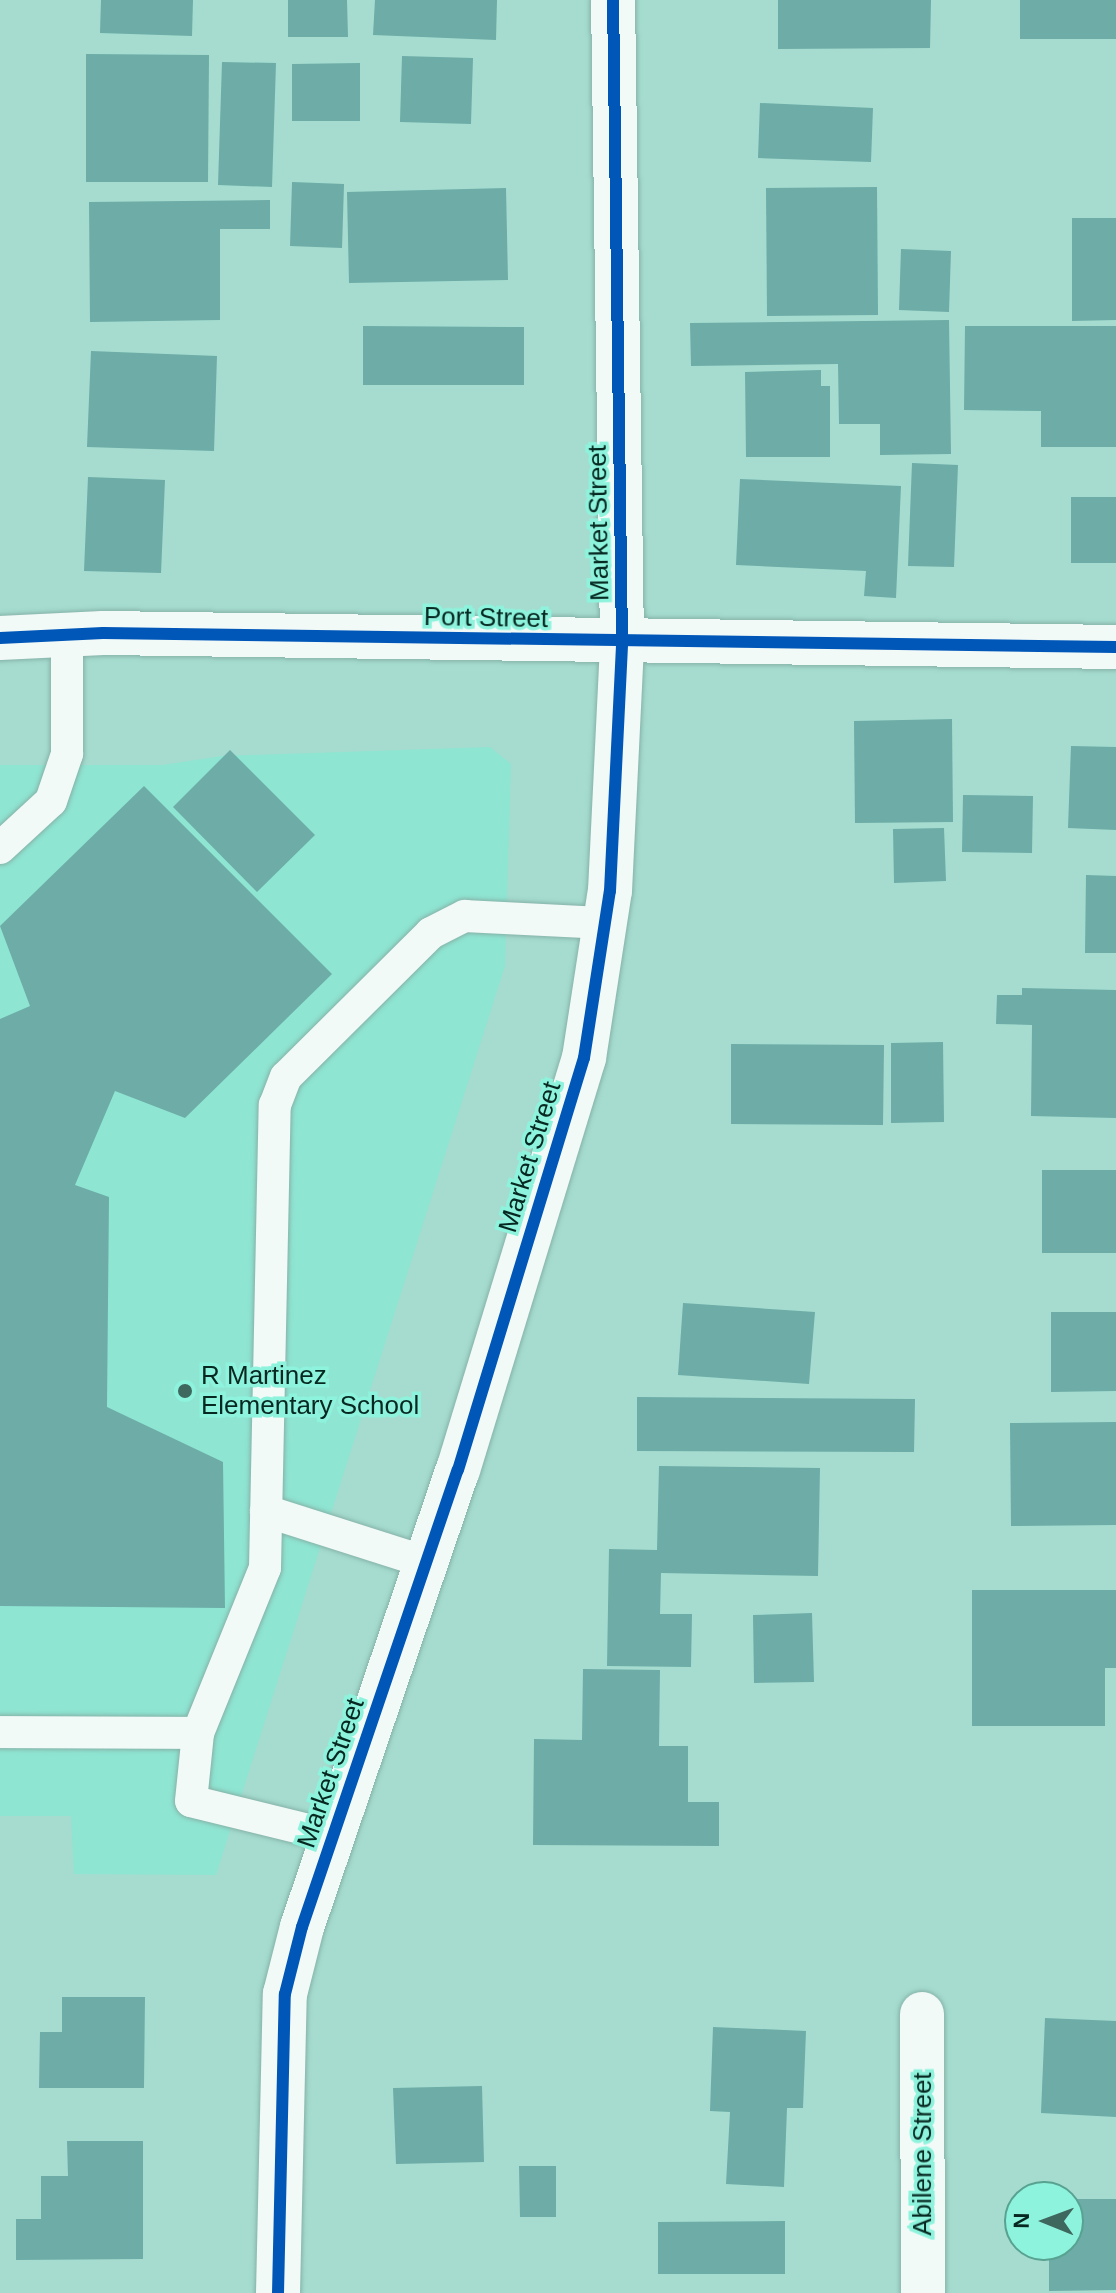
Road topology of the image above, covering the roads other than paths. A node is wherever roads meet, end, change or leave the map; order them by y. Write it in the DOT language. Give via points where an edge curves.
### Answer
graph roads {
  1 [pos="613,0"];
  2 [pos="67,635"];
  3 [pos="0,638"];
  4 [pos="622,642"];
  5 [pos="1116,647"];
  6 [pos="0,848"];
  7 [pos="605,923"];
  8 [pos="266,1511"];
  9 [pos="426,1562"];
  10 [pos="0,1732"];
  11 [pos="198,1733"];
  12 [pos="333,1836"];
  13 [pos="922,2014"];
  14 [pos="278,2293"];
  15 [pos="923,2293"];
  1 -- 4 [label="street, Market Street"];
  2 -- 3 [label="street, Port Street"];
  2 -- 4 [label="street, Port Street"];
  2 -- 6 [label="lane" via="67,754 51,801"];
  4 -- 5 [label="street, Port Street"];
  4 -- 7 [label="street, Market Street"];
  7 -- 8 [label="lane" via="465,916 431,933 286,1077 275,1105 272,1153"];
  7 -- 9 [label="street, Market Street" via="584,1058"];
  8 -- 9 [label="lane"];
  8 -- 11 [label="lane" via="265,1568"];
  9 -- 12 [label="street, Market Street"];
  10 -- 11 [label="lane"];
  11 -- 12 [label="lane" via="191,1801"];
  12 -- 14 [label="street, Market Street" via="285,1994"];
  13 -- 15 [label="street, Abilene Street"];
}
